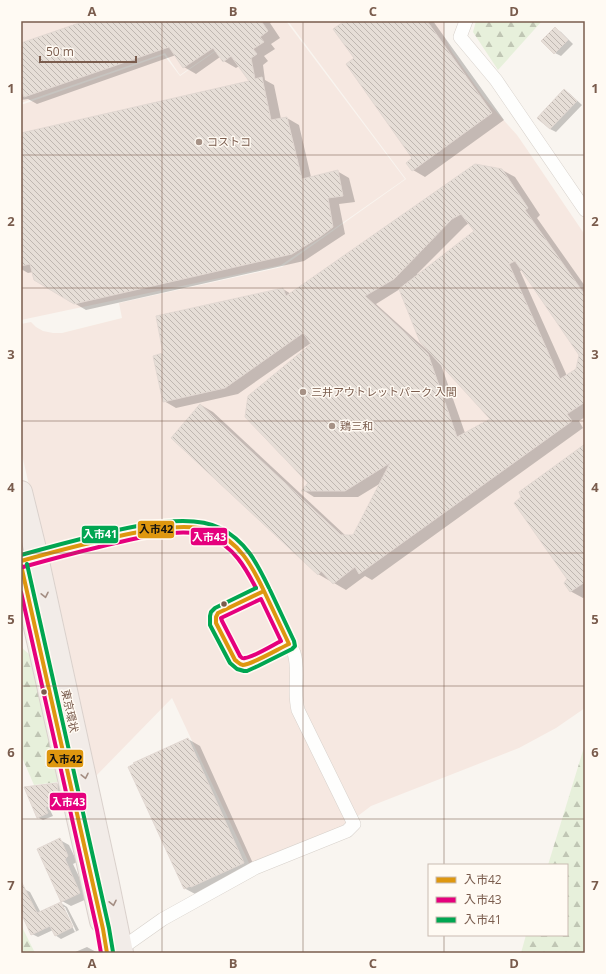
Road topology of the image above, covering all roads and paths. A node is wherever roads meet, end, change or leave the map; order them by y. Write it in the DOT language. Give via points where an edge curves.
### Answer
graph roads {
  1 [pos="466,21"];
  2 [pos="585,210"];
  3 [pos="21,492"];
  4 [pos="26,561"];
  5 [pos="25,602"];
  6 [pos="117,950"];
  1 -- 2 [label="street" via="460,37 496,80"];
  3 -- 4 [label="highway, 東京環状"];
  4 -- 5 [label="highway, 東京環状"];
  4 -- 6 [label="highway, 東京環状, one-way"];
  4 -- 6 [label="street" via="82,544 168,528 207,529 222,536 238,549 251,566 294,653 298,710 354,824 347,831 255,868 163,919"];
  5 -- 6 [label="highway, 東京環状" via="103,930"];
}
